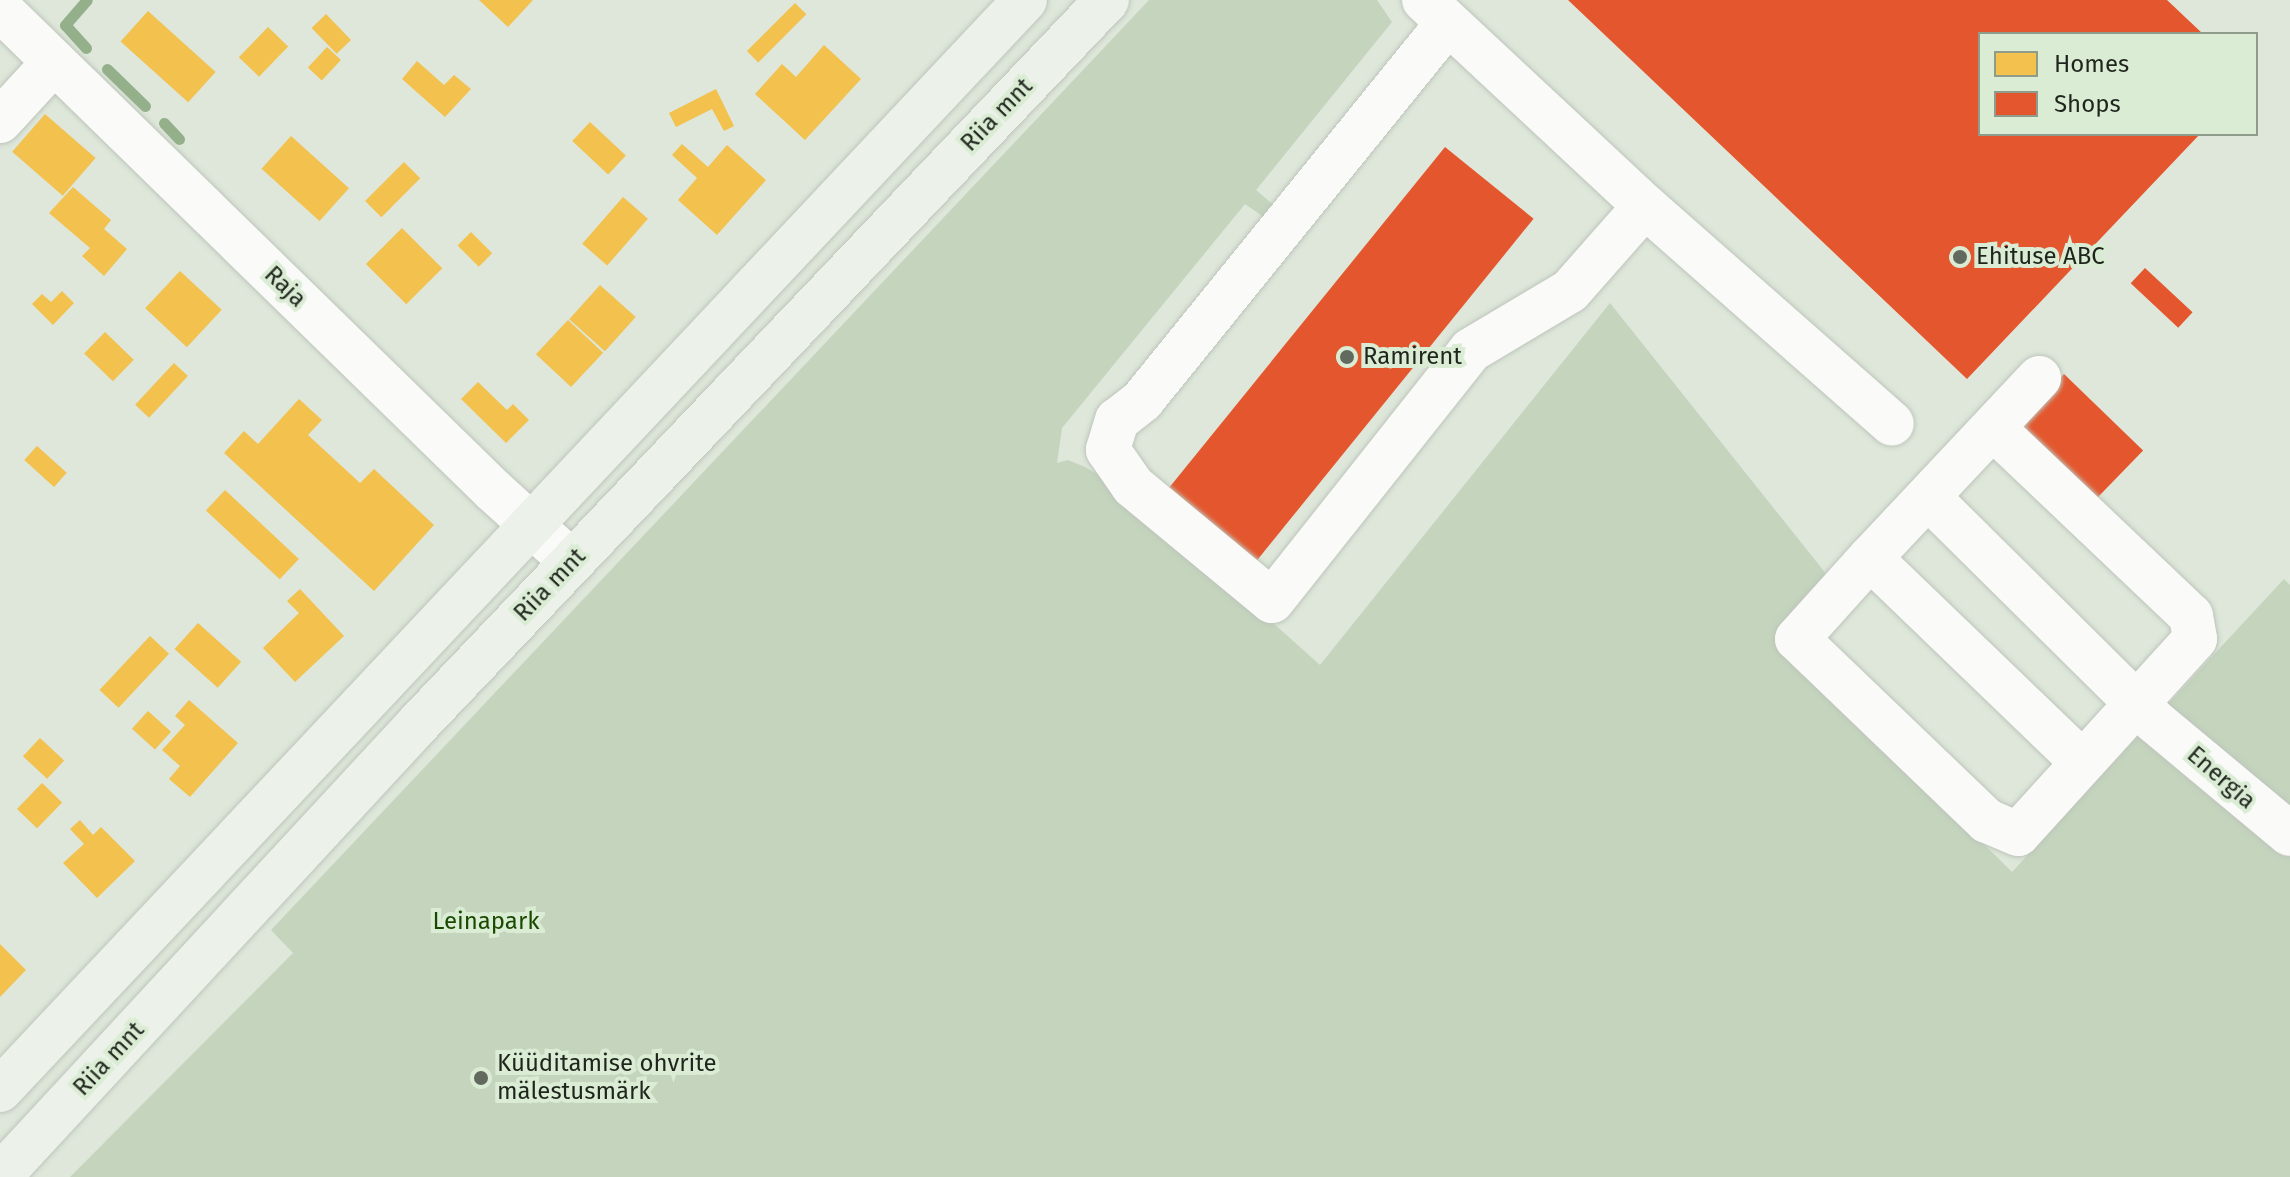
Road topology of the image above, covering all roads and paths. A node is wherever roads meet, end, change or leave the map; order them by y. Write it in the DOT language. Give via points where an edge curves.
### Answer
graph roads {
  1 [pos="1025,0"];
  2 [pos="1107,0"];
  3 [pos="20,12"];
  4 [pos="1436,12"];
  5 [pos="54,62"];
  6 [pos="0,121"];
  7 [pos="1645,206"];
  8 [pos="2039,378"];
  9 [pos="1892,424"];
  10 [pos="1993,428"];
  11 [pos="1929,498"];
  12 [pos="532,525"];
  13 [pos="1870,558"];
  14 [pos="572,562"];
  15 [pos="2145,710"];
  16 [pos="2081,761"];
  17 [pos="2290,834"];
  18 [pos="0,1090"];
  19 [pos="0,1176"];
  1 -- 12 [label="main road"];
  2 -- 14 [label="main road, Riia mnt"];
  3 -- 5 [label="street, Raja"];
  4 -- 7 [label="street"];
  4 -- 7 [label="street" via="1143,400 1117,420 1108,450 1133,486 1272,601 1471,350 1570,291"];
  5 -- 6 [label="street"];
  5 -- 12 [label="street, Raja"];
  7 -- 9 [label="street"];
  8 -- 10 [label="street"];
  10 -- 11 [label="street"];
  10 -- 15 [label="street" via="2191,616 2195,639"];
  11 -- 13 [label="street"];
  11 -- 15 [label="street, Energia"];
  12 -- 14 [label="street, Raja"];
  12 -- 18 [label="main road"];
  13 -- 16 [label="street"];
  13 -- 16 [label="street" via="1797,639 1987,821 2018,834"];
  14 -- 19 [label="main road, Riia mnt"];
  15 -- 16 [label="street"];
  15 -- 17 [label="street, Energia"];
}
